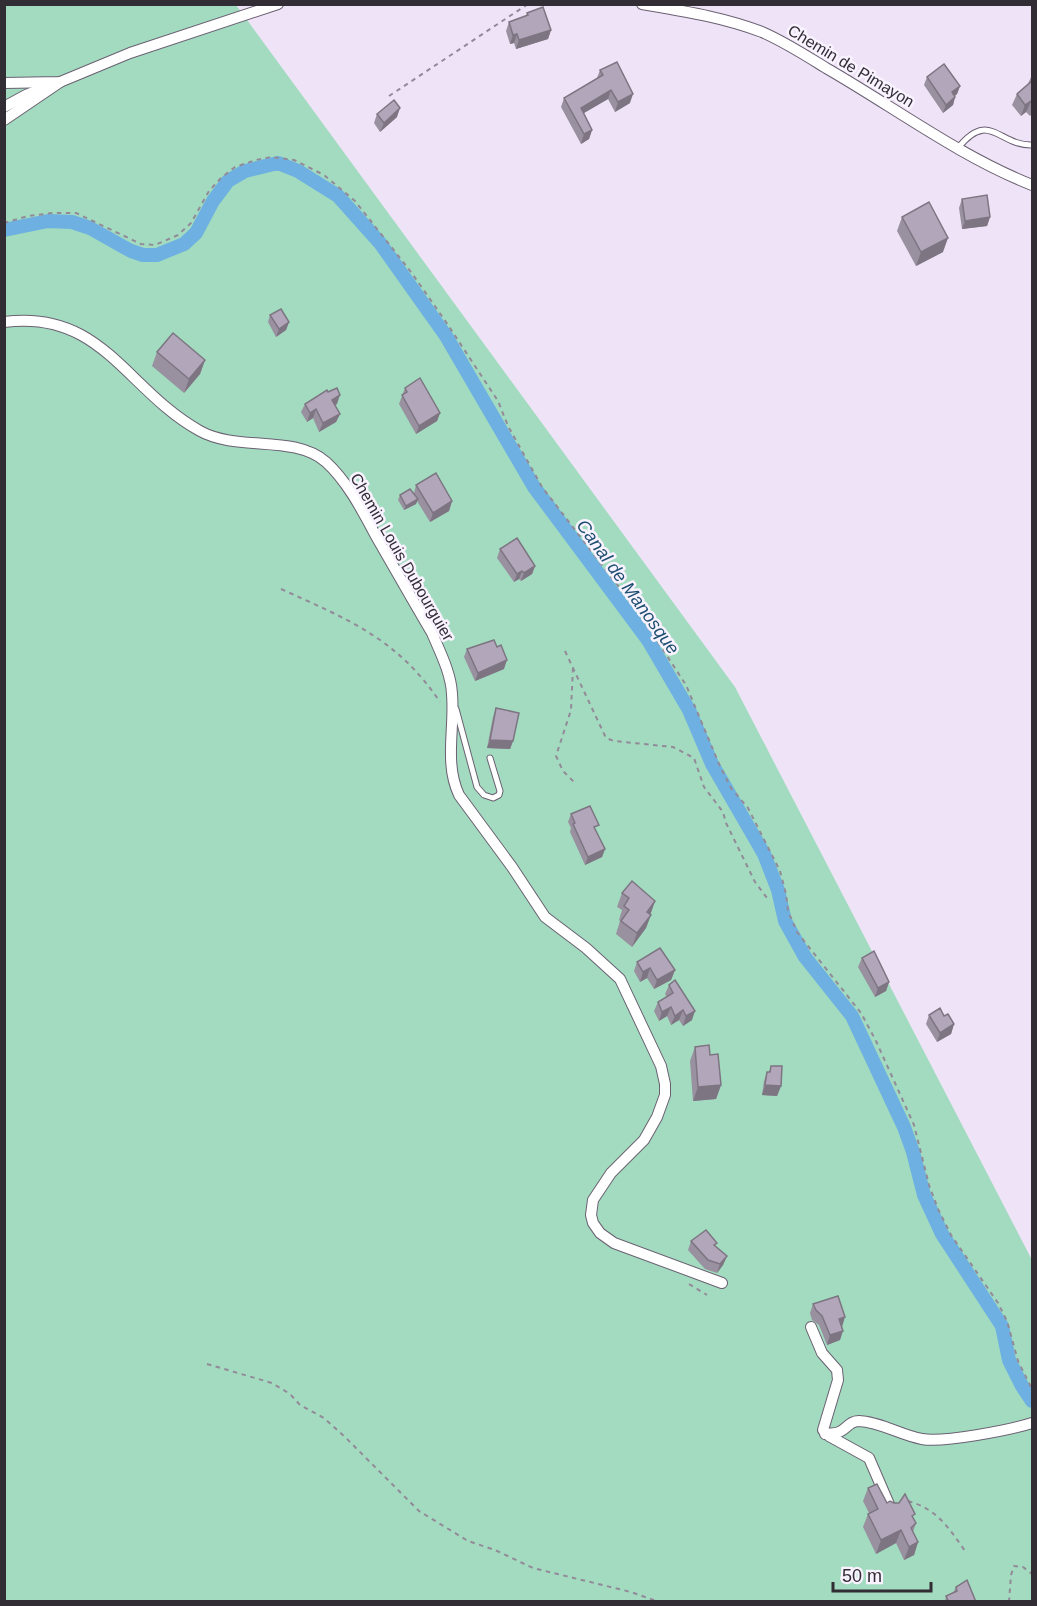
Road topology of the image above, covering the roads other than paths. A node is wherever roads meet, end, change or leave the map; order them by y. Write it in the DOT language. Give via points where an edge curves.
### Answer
graph roads {
  1 [pos="278,4"];
  2 [pos="642,4"];
  3 [pos="60,82"];
  4 [pos="4,83"];
  5 [pos="4,107"];
  6 [pos="4,120"];
  7 [pos="1032,145"];
  8 [pos="958,148"];
  9 [pos="1032,185"];
  10 [pos="4,322"];
  11 [pos="453,699"];
  12 [pos="490,758"];
  13 [pos="722,1283"];
  14 [pos="811,1327"];
  15 [pos="1032,1423"];
  16 [pos="825,1434"];
  17 [pos="891,1509"];
  1 -- 3 [label="street" via="141,49"];
  2 -- 8 [label="street, Chemin de Pimayon" via="727,20 762,33"];
  3 -- 4 [label="street"];
  3 -- 5 [label="street"];
  3 -- 6 [label="street"];
  7 -- 8 [label="lane" via="981,130 968,136"];
  8 -- 9 [label="street, Chemin de Pimayon"];
  10 -- 11 [label="street, Chemin Louis Dubourguier" via="41,321 87,338 167,410 213,437 293,447 326,462 363,512 432,633"];
  11 -- 12 [label="lane" via="475,782 480,791 493,798 500,791"];
  11 -- 13 [label="street, Chemin Louis Dubourguier" via="451,773 459,795 545,917 620,979 663,1075 665,1095 657,1117 644,1140 597,1193 592,1206 593,1223 614,1243"];
  14 -- 16 [label="street" via="822,1353 837,1370 838,1380 823,1426"];
  15 -- 16 [label="street" via="933,1440 860,1421 840,1432"];
  16 -- 17 [label="street" via="869,1458"];
}
